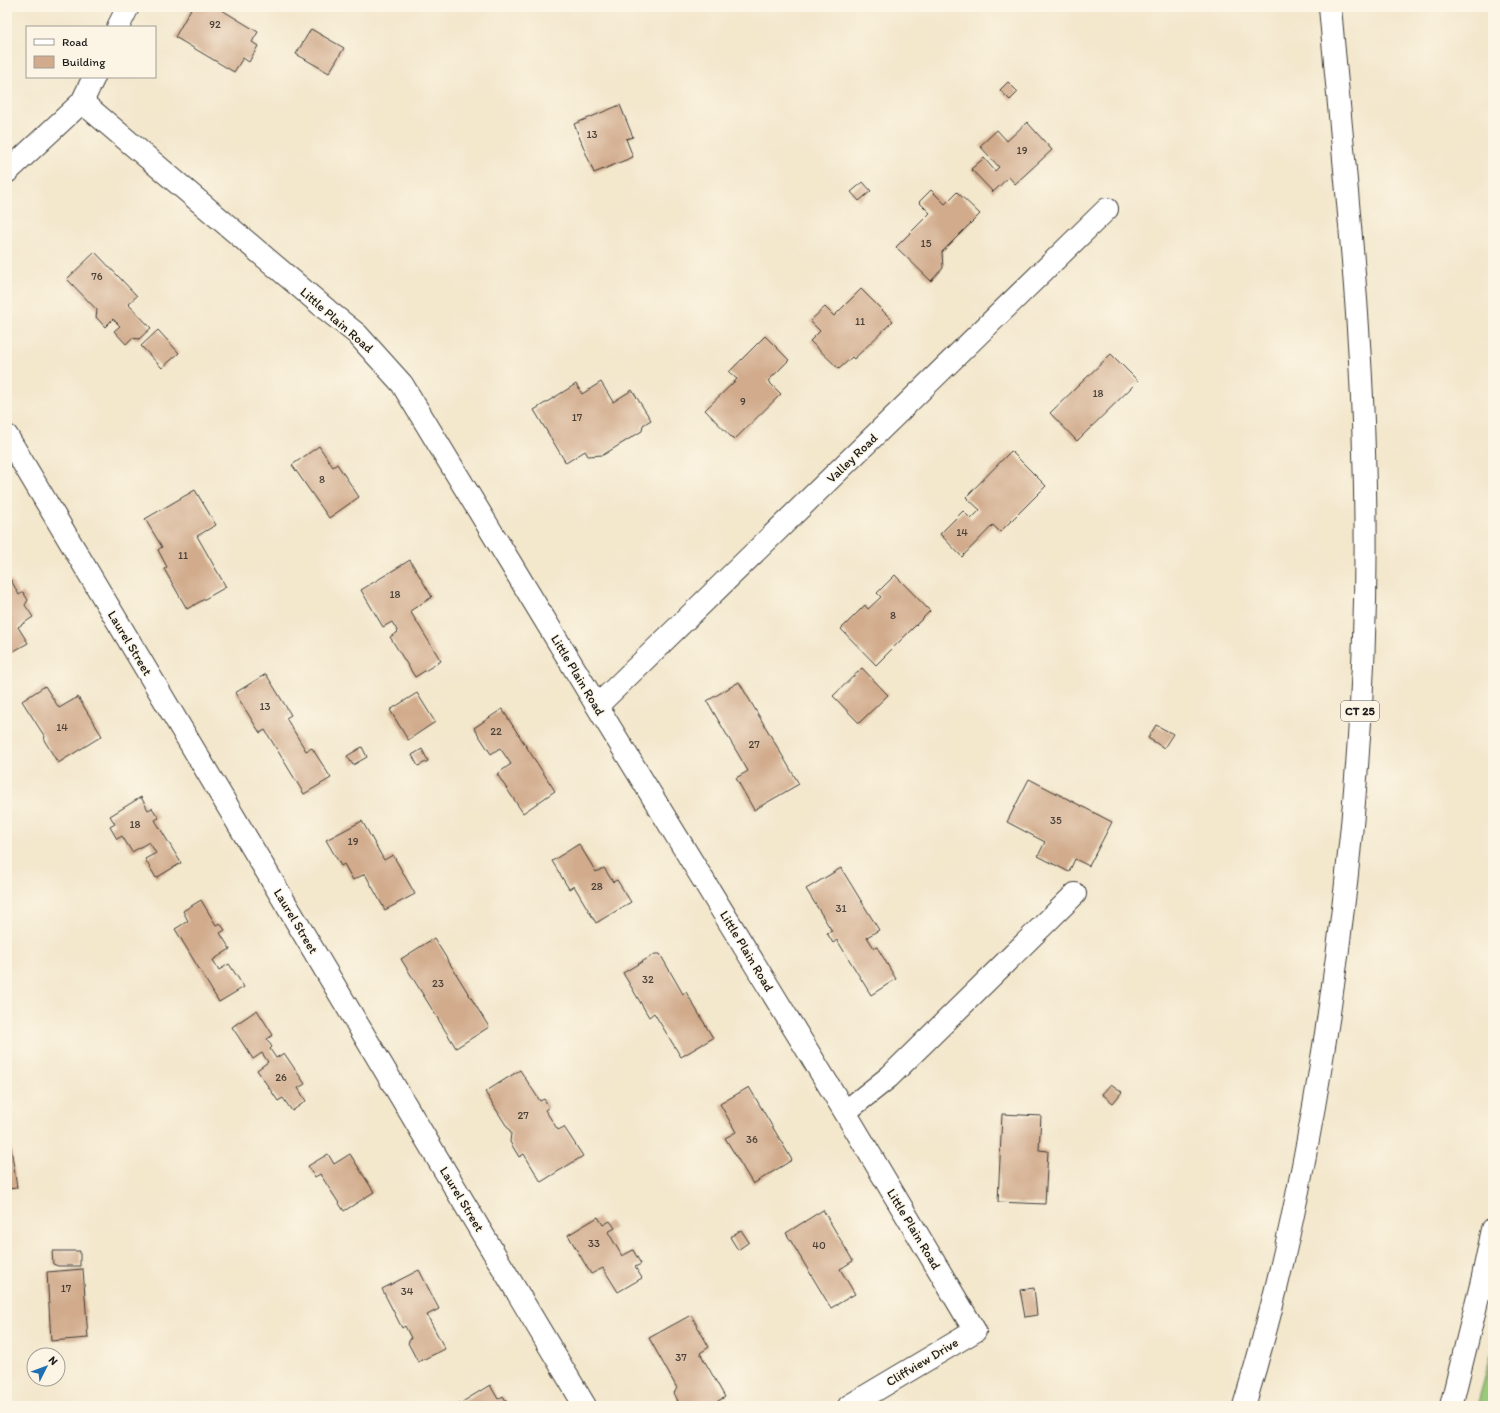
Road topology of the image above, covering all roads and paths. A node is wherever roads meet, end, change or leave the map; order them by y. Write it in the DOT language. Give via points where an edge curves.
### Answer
graph roads {
  1 [pos="128,7"];
  2 [pos="1330,7"];
  3 [pos="118,26"];
  4 [pos="94,78"];
  5 [pos="82,102"];
  6 [pos="7,172"];
  7 [pos="1107,209"];
  8 [pos="7,436"];
  9 [pos="597,706"];
  10 [pos="1075,894"];
  11 [pos="845,1112"];
  12 [pos="1493,1229"];
  13 [pos="975,1331"];
  14 [pos="585,1406"];
  15 [pos="849,1406"];
  16 [pos="1244,1406"];
  17 [pos="1451,1406"];
  1 -- 3 [label="main road"];
  2 -- 16 [label="main road, CT 25" via="1352,243 1364,453 1365,553 1357,771 1334,984 1317,1087 1298,1192 1274,1296"];
  4 -- 5 [label="main road"];
  5 -- 6 [label="main road"];
  5 -- 9 [label="main road, Little Plain Road" via="357,334 402,384"];
  7 -- 9 [label="main road, Valley Road"];
  8 -- 14 [label="main road, Laurel Street"];
  9 -- 11 [label="main road, Little Plain Road"];
  10 -- 11 [label="main road" via="889,1077"];
  11 -- 13 [label="main road, Little Plain Road"];
  12 -- 17 [label="main road"];
  13 -- 15 [label="main road, Cliffview Drive"];
}
